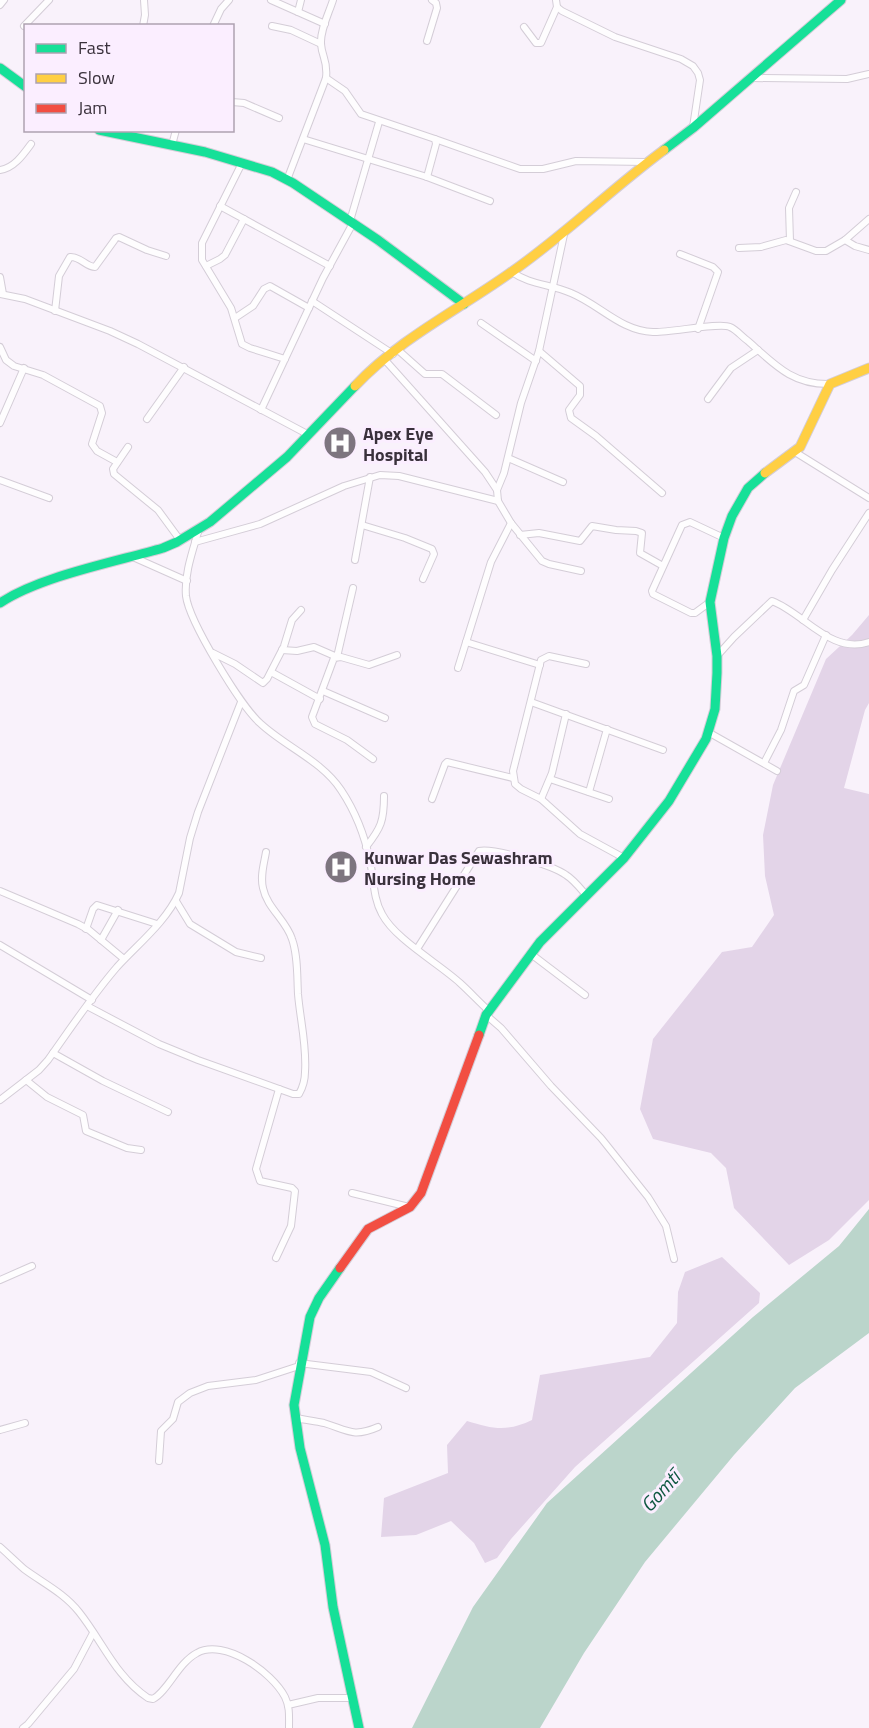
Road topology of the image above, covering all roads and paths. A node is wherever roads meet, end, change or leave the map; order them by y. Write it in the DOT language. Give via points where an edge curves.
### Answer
graph roads {
  1 [pos="4,0"];
  2 [pos="49,0"];
  3 [pos="144,0"];
  4 [pos="271,0"];
  5 [pos="301,0"];
  6 [pos="333,0"];
  7 [pos="432,0"];
  8 [pos="841,0"];
  9 [pos="226,1"];
  10 [pos="556,4"];
  11 [pos="0,5"];
  12 [pos="298,12"];
  13 [pos="26,24"];
  14 [pos="144,24"];
  15 [pos="214,24"];
  16 [pos="326,24"];
  17 [pos="272,26"];
  18 [pos="524,27"];
  19 [pos="427,41"];
  20 [pos="321,44"];
  21 [pos="0,68"];
  22 [pos="869,74"];
  23 [pos="326,78"];
  24 [pos="748,78"];
  25 [pos="24,86"];
  26 [pos="234,102"];
  27 [pos="279,118"];
  28 [pos="379,122"];
  29 [pos="693,128"];
  30 [pos="109,132"];
  31 [pos="175,132"];
  32 [pos="303,139"];
  33 [pos="435,139"];
  34 [pos="31,144"];
  35 [pos="172,145"];
  36 [pos="367,159"];
  37 [pos="647,162"];
  38 [pos="242,163"];
  39 [pos="0,170"];
  40 [pos="427,177"];
  41 [pos="287,180"];
  42 [pos="796,192"];
  43 [pos="490,201"];
  44 [pos="220,206"];
  45 [pos="244,219"];
  46 [pos="869,219"];
  47 [pos="352,222"];
  48 [pos="565,230"];
  49 [pos="845,240"];
  50 [pos="790,241"];
  51 [pos="739,248"];
  52 [pos="869,250"];
  53 [pos="680,254"];
  54 [pos="166,256"];
  55 [pos="206,266"];
  56 [pos="330,266"];
  57 [pos="512,272"];
  58 [pos="0,277"];
  59 [pos="553,287"];
  60 [pos="1,294"];
  61 [pos="312,301"];
  62 [pos="464,304"];
  63 [pos="309,308"];
  64 [pos="55,310"];
  65 [pos="235,318"];
  66 [pos="481,323"];
  67 [pos="698,329"];
  68 [pos="0,347"];
  69 [pos="758,350"];
  70 [pos="539,351"];
  71 [pos="395,352"];
  72 [pos="285,359"];
  73 [pos="385,360"];
  74 [pos="536,361"];
  75 [pos="184,367"];
  76 [pos="24,368"];
  77 [pos="869,368"];
  78 [pos="830,384"];
  79 [pos="708,399"];
  80 [pos="261,410"];
  81 [pos="496,415"];
  82 [pos="147,419"];
  83 [pos="0,423"];
  84 [pos="309,435"];
  85 [pos="128,447"];
  86 [pos="795,452"];
  87 [pos="507,458"];
  88 [pos="117,462"];
  89 [pos="370,477"];
  90 [pos="0,480"];
  91 [pos="563,482"];
  92 [pos="497,490"];
  93 [pos="662,493"];
  94 [pos="49,498"];
  95 [pos="869,498"];
  96 [pos="498,501"];
  97 [pos="869,513"];
  98 [pos="511,523"];
  99 [pos="362,525"];
  100 [pos="199,529"];
  101 [pos="520,534"];
  102 [pos="724,538"];
  103 [pos="180,540"];
  104 [pos="195,542"];
  105 [pos="130,556"];
  106 [pos="355,560"];
  107 [pos="663,566"];
  108 [pos="581,571"];
  109 [pos="423,579"];
  110 [pos="187,581"];
  111 [pos="353,588"];
  112 [pos="4,597"];
  113 [pos="710,602"];
  114 [pos="0,603"];
  115 [pos="302,610"];
  116 [pos="803,620"];
  117 [pos="826,635"];
  118 [pos="466,642"];
  119 [pos="869,642"];
  120 [pos="282,650"];
  121 [pos="212,653"];
  122 [pos="397,655"];
  123 [pos="717,656"];
  124 [pos="337,657"];
  125 [pos="586,664"];
  126 [pos="540,665"];
  127 [pos="458,668"];
  128 [pos="271,672"];
  129 [pos="322,691"];
  130 [pos="320,699"];
  131 [pos="241,702"];
  132 [pos="531,702"];
  133 [pos="566,714"];
  134 [pos="385,718"];
  135 [pos="607,729"];
  136 [pos="708,732"];
  137 [pos="663,750"];
  138 [pos="373,759"];
  139 [pos="764,763"];
  140 [pos="777,771"];
  141 [pos="513,778"];
  142 [pos="550,779"];
  143 [pos="588,792"];
  144 [pos="384,796"];
  145 [pos="541,799"];
  146 [pos="609,799"];
  147 [pos="432,800"];
  148 [pos="366,847"];
  149 [pos="266,852"];
  150 [pos="624,858"];
  151 [pos="0,891"];
  152 [pos="586,895"];
  153 [pos="176,901"];
  154 [pos="118,910"];
  155 [pos="157,924"];
  156 [pos="86,928"];
  157 [pos="101,940"];
  158 [pos="0,945"];
  159 [pos="417,949"];
  160 [pos="531,954"];
  161 [pos="261,958"];
  162 [pos="124,959"];
  163 [pos="585,995"];
  164 [pos="92,1000"];
  165 [pos="87,1006"];
  166 [pos="488,1013"];
  167 [pos="53,1053"];
  168 [pos="26,1080"];
  169 [pos="279,1089"];
  170 [pos="0,1100"];
  171 [pos="168,1112"];
  172 [pos="141,1150"];
  173 [pos="352,1193"];
  174 [pos="410,1207"];
  175 [pos="276,1258"];
  176 [pos="674,1259"];
  177 [pos="32,1266"];
  178 [pos="0,1280"];
  179 [pos="299,1365"];
  180 [pos="406,1388"];
  181 [pos="296,1418"];
  182 [pos="25,1423"];
  183 [pos="378,1427"];
  184 [pos="0,1430"];
  185 [pos="159,1461"];
  186 [pos="0,1547"];
  187 [pos="93,1633"];
  188 [pos="352,1698"];
  189 [pos="288,1706"];
  190 [pos="23,1728"];
  191 [pos="289,1728"];
  192 [pos="359,1728"];
  1 -- 11 [label="street"];
  2 -- 13 [label="street"];
  3 -- 14 [label="street"];
  4 -- 12 [label="street"];
  5 -- 12 [label="street"];
  6 -- 16 [label="street"];
  7 -- 19 [label="street" via="437,8"];
  8 -- 24 [label="street"];
  9 -- 15 [label="street"];
  10 -- 18 [label="street" via="541,43 536,43"];
  10 -- 29 [label="street" via="615,37 693,66 700,80"];
  12 -- 16 [label="street"];
  16 -- 20 [label="street"];
  17 -- 20 [label="street"];
  20 -- 23 [label="street" via="327,61"];
  21 -- 25 [label="street"];
  22 -- 24 [label="street" via="847,79"];
  23 -- 28 [label="street" via="345,91 361,114"];
  23 -- 32 [label="street"];
  24 -- 29 [label="street"];
  26 -- 27 [label="street"];
  28 -- 33 [label="street"];
  28 -- 36 [label="street"];
  29 -- 37 [label="street"];
  30 -- 35 [label="street"];
  31 -- 35 [label="street"];
  32 -- 36 [label="street"];
  32 -- 41 [label="street"];
  33 -- 37 [label="street" via="520,169 576,161"];
  33 -- 40 [label="street"];
  34 -- 39 [label="street" via="17,161"];
  35 -- 38 [label="street"];
  36 -- 40 [label="street"];
  36 -- 47 [label="street"];
  37 -- 48 [label="street"];
  38 -- 41 [label="street"];
  38 -- 44 [label="street"];
  40 -- 43 [label="street"];
  41 -- 47 [label="street"];
  42 -- 50 [label="street" via="789,208"];
  44 -- 45 [label="street"];
  44 -- 55 [label="street" via="202,243 200,255"];
  45 -- 55 [label="street" via="225,255"];
  45 -- 56 [label="street"];
  46 -- 49 [label="street"];
  47 -- 56 [label="street"];
  47 -- 62 [label="street"];
  48 -- 57 [label="street"];
  48 -- 59 [label="street"];
  49 -- 50 [label="street" via="822,252"];
  49 -- 52 [label="street"];
  50 -- 51 [label="street"];
  53 -- 67 [label="street" via="718,272"];
  54 -- 64 [label="street" via="119,237 95,267 70,257 59,276"];
  55 -- 65 [label="street"];
  56 -- 61 [label="street"];
  57 -- 59 [label="street" via="523,280"];
  57 -- 62 [label="street"];
  58 -- 60 [label="street"];
  59 -- 67 [label="street" via="579,297 635,330"];
  59 -- 70 [label="street"];
  60 -- 64 [label="street"];
  61 -- 63 [label="street"];
  61 -- 71 [label="street"];
  62 -- 71 [label="street"];
  63 -- 65 [label="street" via="270,286 253,306"];
  63 -- 72 [label="street"];
  64 -- 75 [label="street" via="110,331"];
  65 -- 72 [label="street" via="242,344"];
  66 -- 74 [label="street"];
  67 -- 69 [label="street" via="729,326"];
  68 -- 76 [label="street" via="6,360"];
  69 -- 78 [label="street" via="798,380"];
  69 -- 79 [label="street" via="731,368"];
  70 -- 74 [label="street"];
  70 -- 93 [label="street" via="580,386 580,395 570,410 571,418"];
  71 -- 73 [label="street"];
  71 -- 81 [label="street" via="425,374 442,374"];
  72 -- 80 [label="street"];
  73 -- 84 [label="street" via="365,375"];
  73 -- 92 [label="street" via="474,458"];
  74 -- 87 [label="street"];
  75 -- 80 [label="street"];
  75 -- 82 [label="street"];
  76 -- 83 [label="street"];
  76 -- 88 [label="street" via="100,406 102,414 92,444"];
  77 -- 78 [label="street"];
  78 -- 86 [label="street" via="807,436"];
  80 -- 84 [label="street"];
  84 -- 100 [label="street"];
  85 -- 88 [label="street"];
  86 -- 95 [label="street"];
  86 -- 102 [label="street" via="748,488"];
  87 -- 91 [label="street"];
  87 -- 92 [label="street"];
  88 -- 103 [label="street" via="113,469 116,477 158,510"];
  89 -- 96 [label="street" via="399,476"];
  89 -- 99 [label="street"];
  89 -- 104 [label="street" via="260,524"];
  90 -- 94 [label="street"];
  92 -- 96 [label="street"];
  96 -- 98 [label="street"];
  97 -- 116 [label="street"];
  98 -- 101 [label="street"];
  98 -- 118 [label="street" via="491,562"];
  99 -- 106 [label="street"];
  99 -- 109 [label="street" via="432,549 434,554"];
  100 -- 103 [label="street"];
  100 -- 104 [label="street"];
  101 -- 107 [label="street" via="580,541 592,526 636,531 643,537 640,553"];
  101 -- 108 [label="street" via="542,561"];
  102 -- 107 [label="street" via="686,522"];
  102 -- 113 [label="street"];
  103 -- 105 [label="street"];
  104 -- 110 [label="street"];
  105 -- 110 [label="street"];
  105 -- 112 [label="street"];
  107 -- 113 [label="street" via="653,594 691,614"];
  110 -- 121 [label="street" via="189,606"];
  111 -- 124 [label="street"];
  112 -- 114 [label="street"];
  113 -- 123 [label="street"];
  115 -- 120 [label="street" via="292,620"];
  116 -- 117 [label="street"];
  116 -- 123 [label="street" via="780,604 770,602"];
  117 -- 119 [label="street" via="848,644"];
  117 -- 139 [label="street" via="804,685 794,691"];
  118 -- 126 [label="street"];
  118 -- 127 [label="street"];
  120 -- 124 [label="street" via="314,648"];
  120 -- 128 [label="street"];
  121 -- 128 [label="street" via="261,683"];
  121 -- 131 [label="street"];
  122 -- 124 [label="street" via="369,665"];
  123 -- 136 [label="street" via="715,709"];
  124 -- 129 [label="street"];
  125 -- 126 [label="street" via="549,656"];
  126 -- 132 [label="street"];
  128 -- 130 [label="street"];
  129 -- 130 [label="street"];
  129 -- 134 [label="street"];
  130 -- 138 [label="street" via="313,722"];
  131 -- 148 [label="street" via="261,725 333,780 349,804"];
  131 -- 153 [label="street" via="198,812"];
  132 -- 133 [label="street"];
  132 -- 141 [label="street"];
  133 -- 135 [label="street"];
  133 -- 142 [label="street"];
  135 -- 137 [label="street"];
  135 -- 143 [label="street"];
  136 -- 139 [label="street"];
  136 -- 150 [label="street" via="669,801"];
  139 -- 140 [label="street"];
  141 -- 145 [label="street" via="521,789"];
  141 -- 147 [label="street" via="447,762"];
  142 -- 143 [label="street"];
  142 -- 145 [label="street"];
  143 -- 146 [label="street"];
  144 -- 148 [label="street" via="381,827"];
  145 -- 150 [label="street" via="571,827"];
  148 -- 159 [label="street" via="379,908 388,923"];
  149 -- 169 [label="street" via="262,888 293,941 305,1059 299,1094"];
  150 -- 152 [label="street"];
  151 -- 156 [label="street"];
  152 -- 159 [label="street" via="554,868 479,851"];
  152 -- 160 [label="street"];
  153 -- 155 [label="street"];
  153 -- 161 [label="street" via="190,924 236,952"];
  154 -- 155 [label="street"];
  154 -- 156 [label="street" via="95,906"];
  154 -- 157 [label="street"];
  155 -- 162 [label="street"];
  156 -- 157 [label="street"];
  157 -- 162 [label="street"];
  158 -- 164 [label="street"];
  159 -- 166 [label="street" via="459,982"];
  160 -- 163 [label="street"];
  160 -- 166 [label="street"];
  162 -- 164 [label="street"];
  164 -- 165 [label="street"];
  165 -- 167 [label="street"];
  165 -- 169 [label="street" via="159,1044"];
  166 -- 174 [label="street" via="421,1193"];
  166 -- 176 [label="street" via="602,1138 648,1197 666,1226"];
  167 -- 168 [label="street"];
  167 -- 171 [label="street"];
  168 -- 170 [label="street"];
  168 -- 172 [label="street" via="47,1097 83,1115 86,1131"];
  169 -- 175 [label="street" via="256,1169 260,1181 295,1191 291,1226"];
  173 -- 174 [label="street"];
  174 -- 179 [label="street" via="368,1229 319,1298 310,1317"];
  177 -- 178 [label="street"];
  179 -- 180 [label="street" via="371,1372"];
  179 -- 181 [label="street"];
  179 -- 185 [label="street" via="256,1380 208,1386 183,1397 175,1406 173,1419 161,1431"];
  181 -- 183 [label="street" via="353,1433"];
  181 -- 188 [label="street" via="325,1545"];
  182 -- 184 [label="street"];
  186 -- 187 [label="street" via="60,1593"];
  187 -- 189 [label="street" via="121,1676 148,1698 156,1698 194,1654 210,1648 254,1665 278,1687"];
  187 -- 190 [label="street" via="74,1669"];
  188 -- 189 [label="street" via="318,1698"];
  188 -- 192 [label="street"];
  189 -- 191 [label="street"];
}
